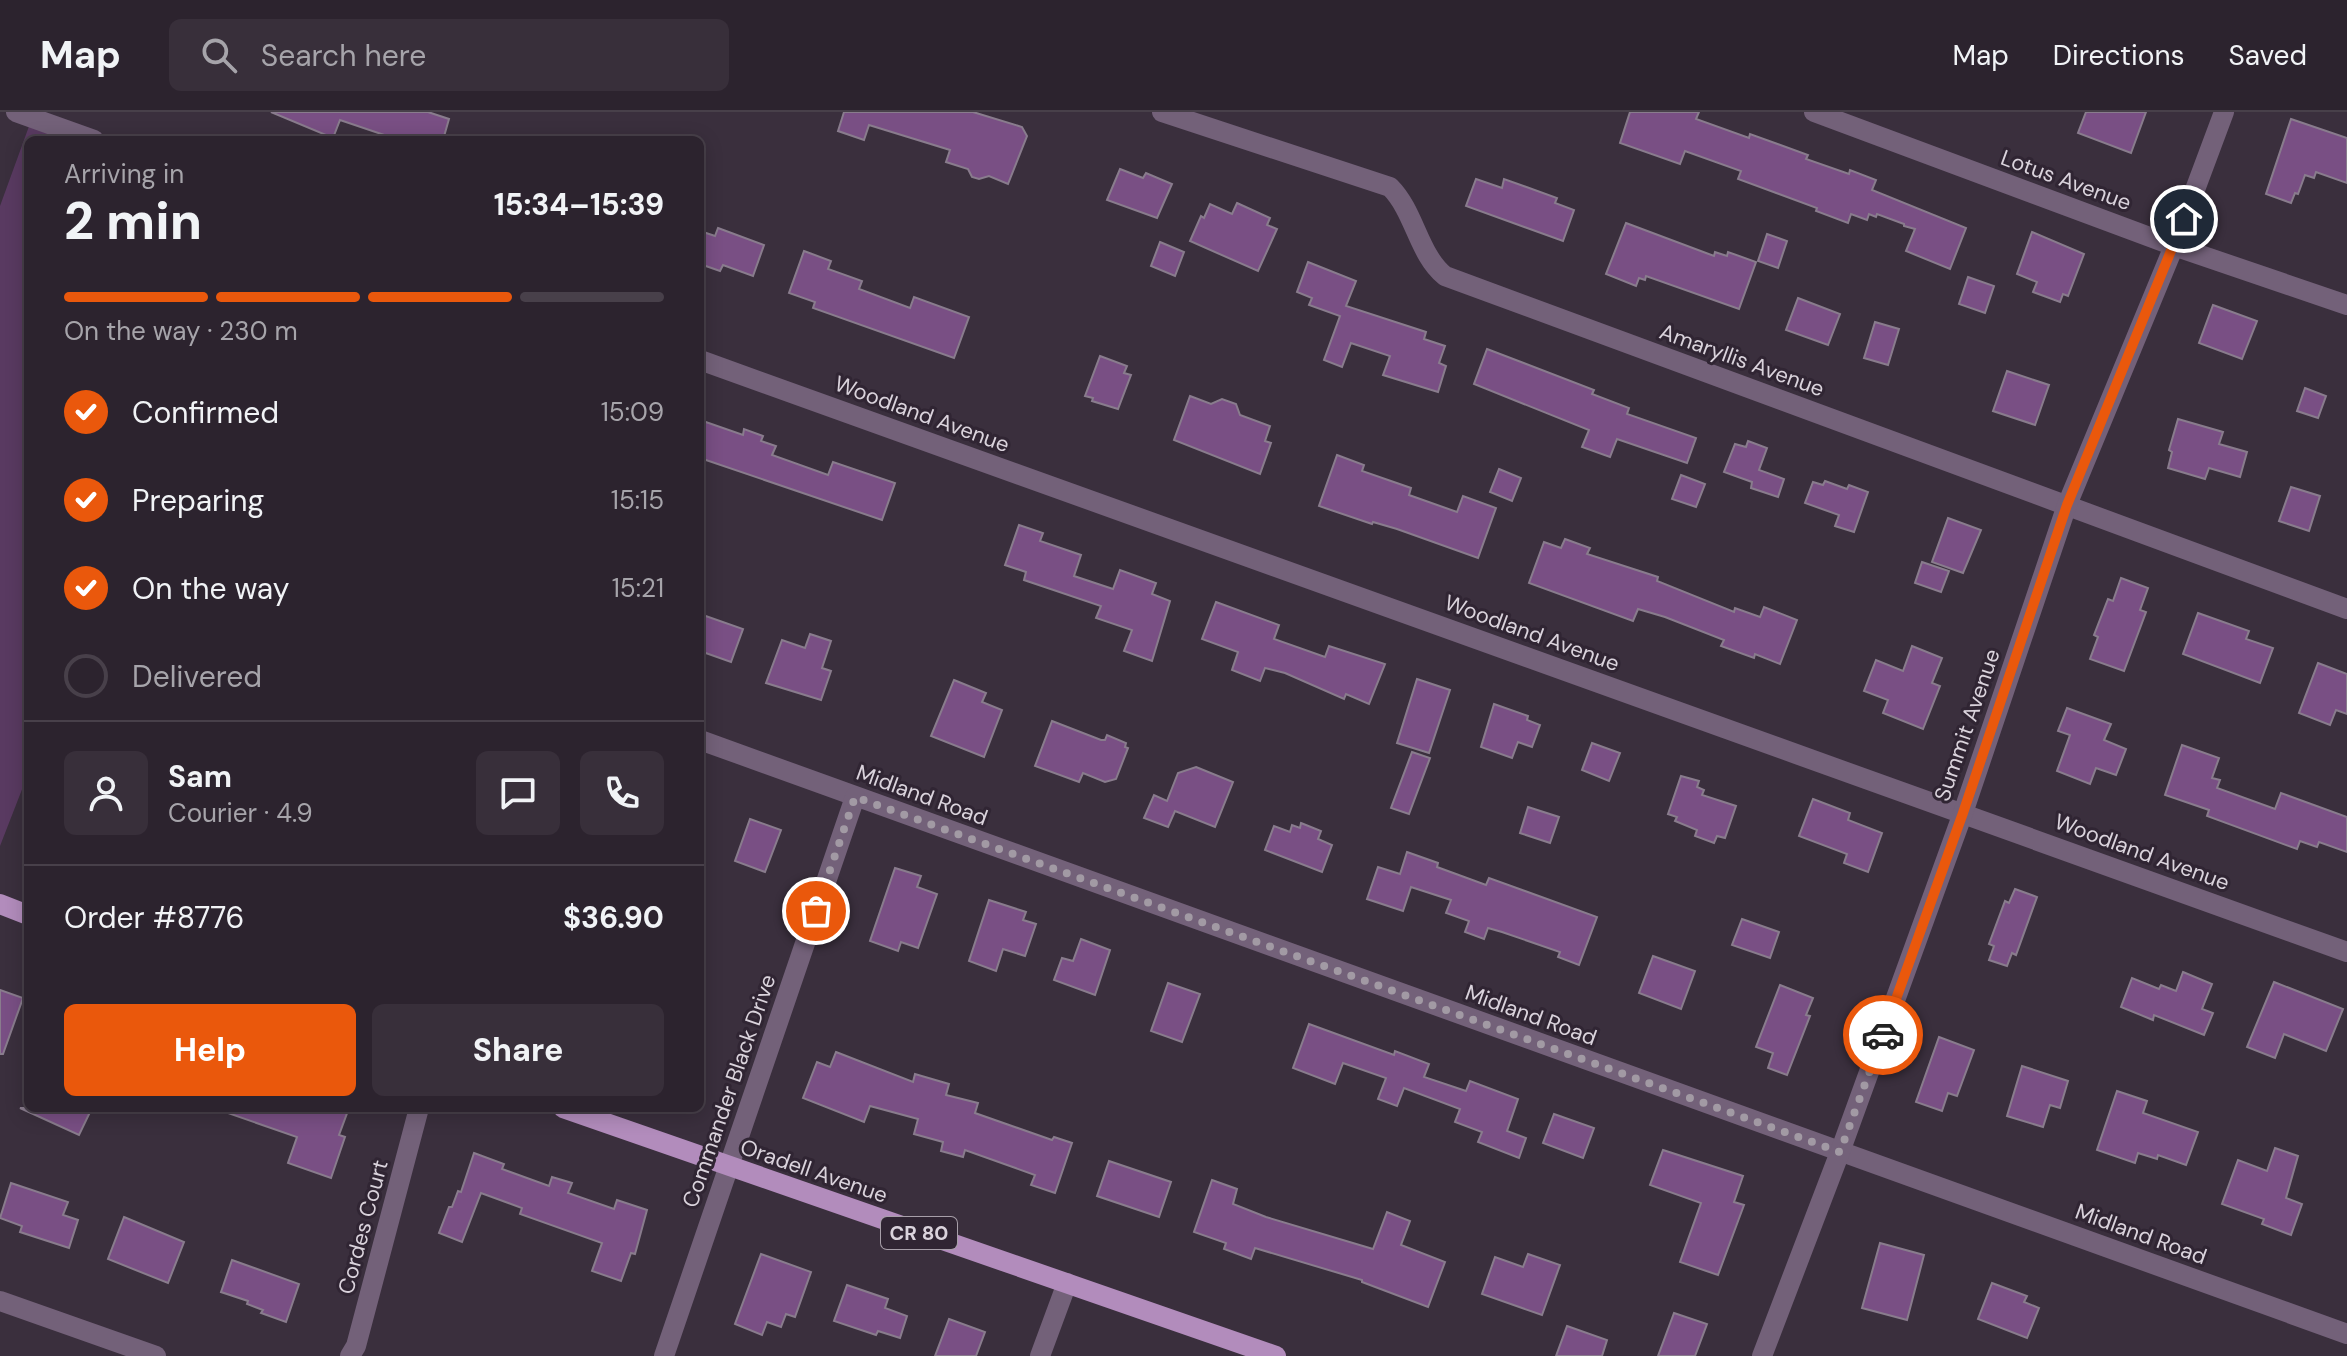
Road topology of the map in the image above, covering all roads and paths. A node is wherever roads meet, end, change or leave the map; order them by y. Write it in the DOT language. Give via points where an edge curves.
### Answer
graph roads {
  1 [pos="16,112"];
  2 [pos="1162,112"];
  3 [pos="1814,112"];
  4 [pos="2224,112"];
  5 [pos="83,136"];
  6 [pos="2174,246"];
  7 [pos="2347,305"];
  8 [pos="704,361"];
  9 [pos="2067,505"];
  10 [pos="2347,609"];
  11 [pos="704,741"];
  12 [pos="855,797"];
  13 [pos="1963,813"];
  14 [pos="0,904"];
  15 [pos="24,913"];
  16 [pos="2347,952"];
  17 [pos="418,1112"];
  18 [pos="574,1112"];
  19 [pos="1840,1152"];
  20 [pos="728,1167"];
  21 [pos="1067,1283"];
  22 [pos="0,1301"];
  23 [pos="2347,1334"];
  24 [pos="156,1356"];
  25 [pos="350,1356"];
  26 [pos="664,1356"];
  27 [pos="1040,1356"];
  28 [pos="1276,1356"];
  29 [pos="1762,1356"];
  1 -- 5 [label="street"];
  2 -- 9 [label="street, Amaryllis Avenue" via="1390,187 1402,199 1433,266 1445,276"];
  3 -- 6 [label="street, Lotus Avenue"];
  4 -- 6 [label="street, Summit Avenue"];
  6 -- 7 [label="street, Lotus Avenue"];
  6 -- 9 [label="street, Summit Avenue"];
  8 -- 13 [label="street, Woodland Avenue"];
  9 -- 10 [label="street, Amaryllis Avenue"];
  9 -- 13 [label="street, Summit Avenue"];
  11 -- 12 [label="street, Midland Road"];
  12 -- 19 [label="street, Midland Road"];
  12 -- 20 [label="street, Commander Black Drive"];
  13 -- 16 [label="street, Woodland Avenue"];
  13 -- 19 [label="street, Summit Avenue"];
  14 -- 15 [label="main road"];
  17 -- 25 [label="street, Cordes Court"];
  18 -- 20 [label="main road, Oradell Avenue / CR 80"];
  19 -- 23 [label="street, Midland Road"];
  19 -- 29 [label="street, Summit Avenue"];
  20 -- 21 [label="main road, Oradell Avenue / CR 80"];
  20 -- 26 [label="street, Commander Black Drive"];
  21 -- 27 [label="street"];
  21 -- 28 [label="main road, Oradell Avenue / CR 80"];
  22 -- 24 [label="street"];
}
